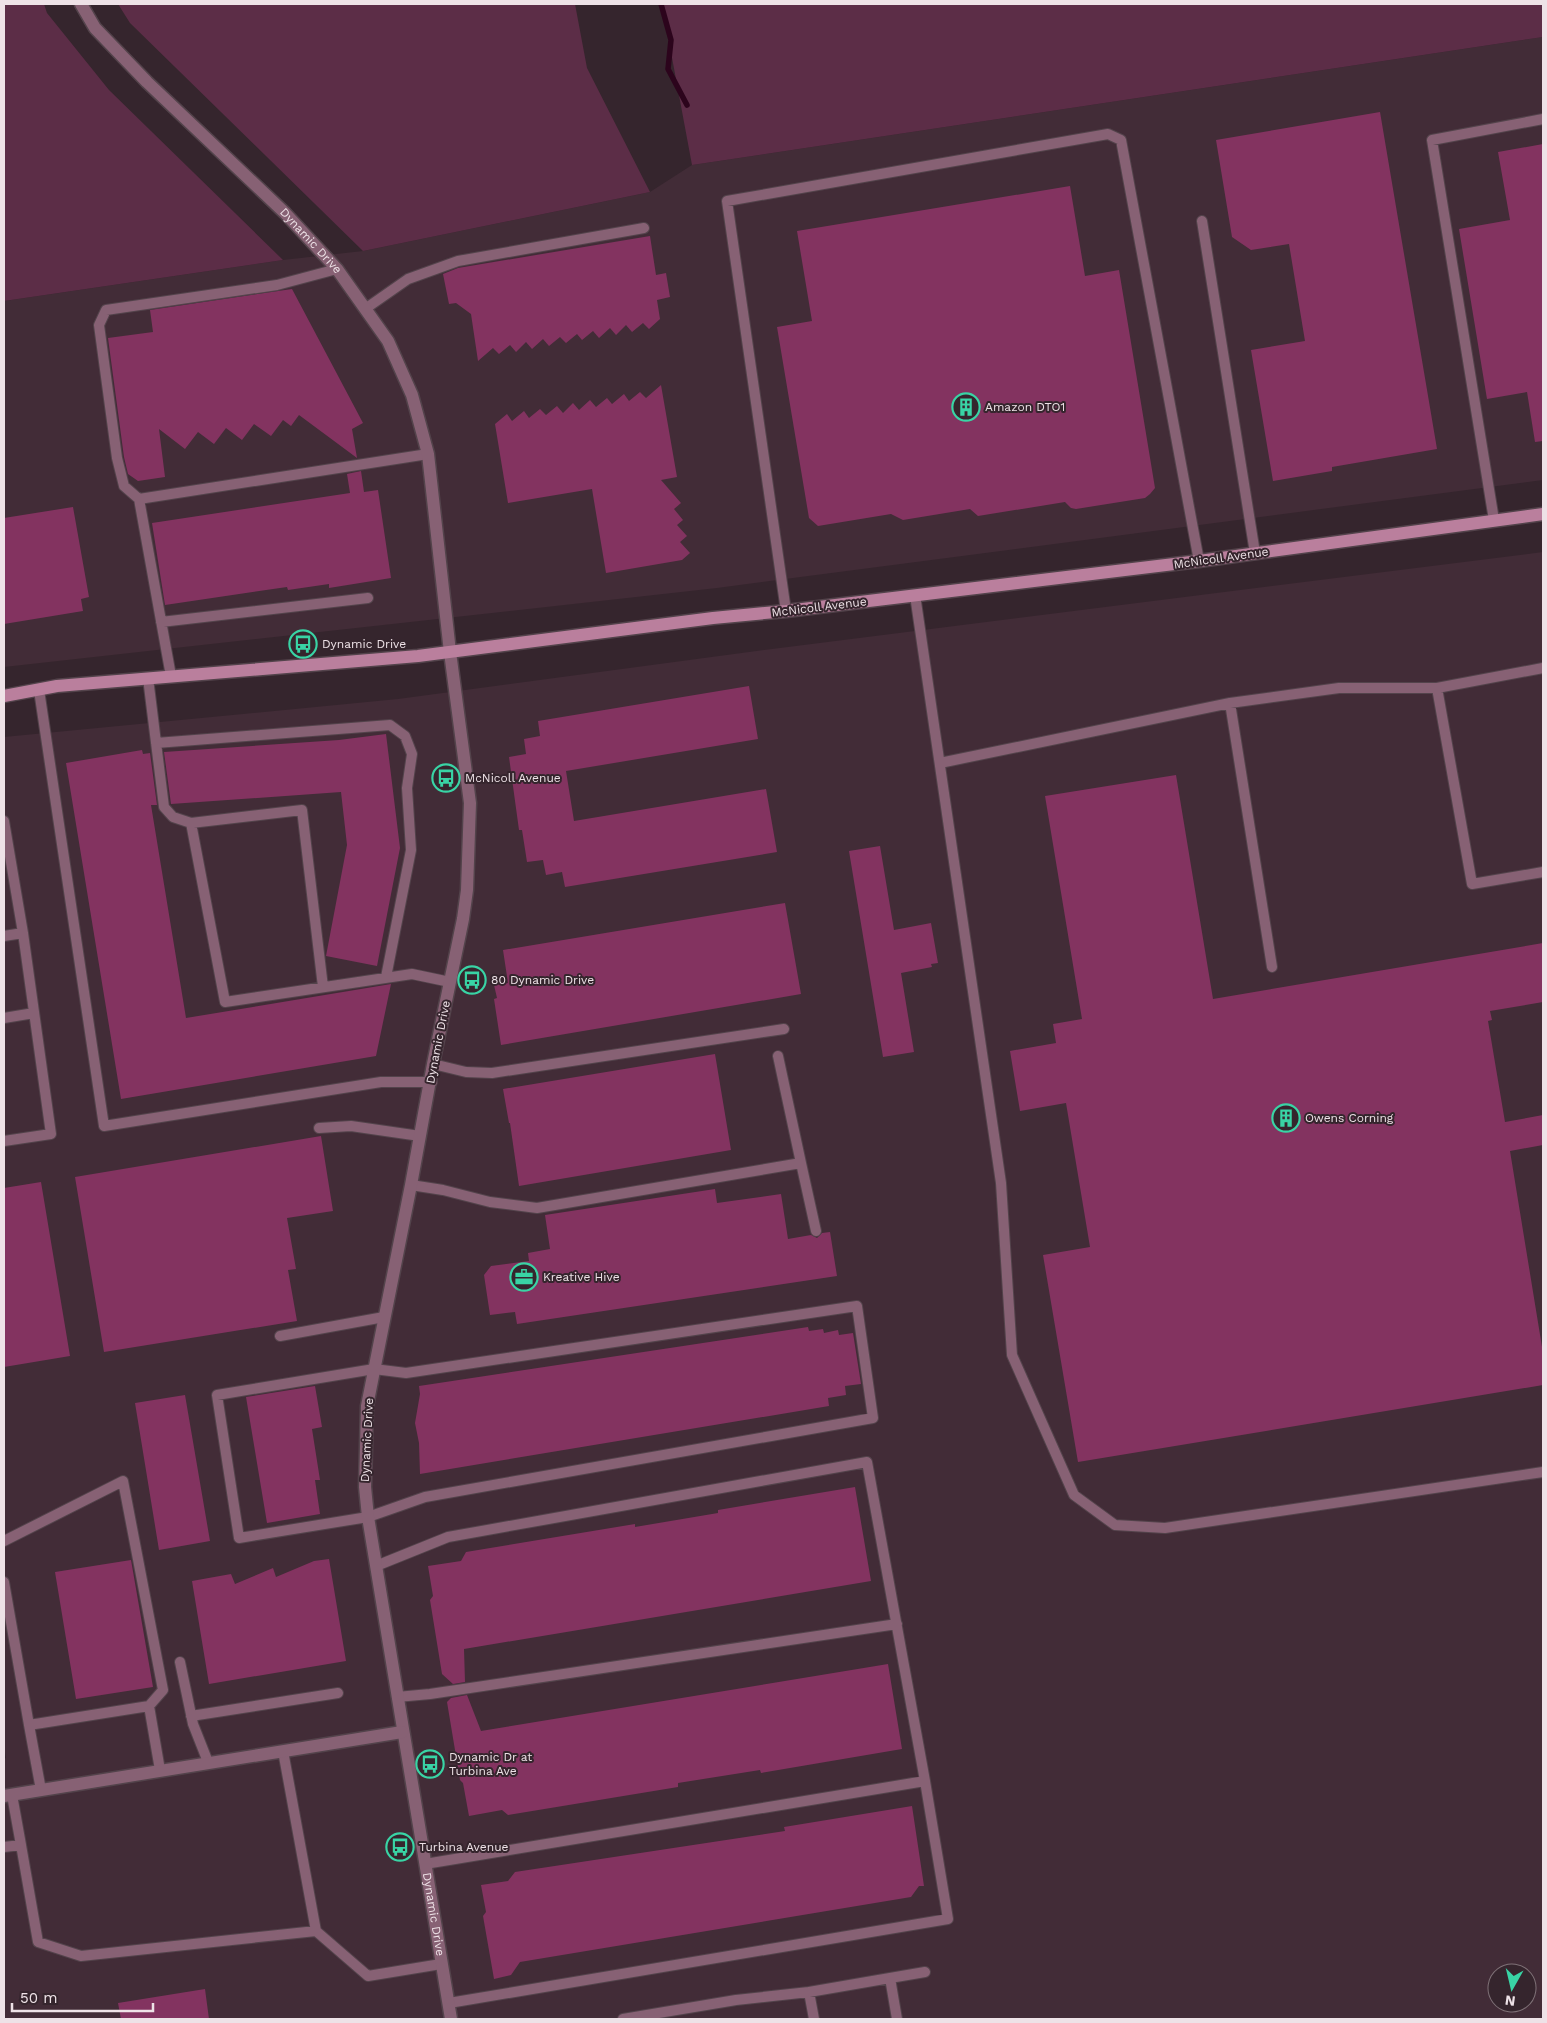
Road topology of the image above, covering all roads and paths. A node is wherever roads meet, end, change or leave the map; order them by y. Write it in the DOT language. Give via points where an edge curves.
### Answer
graph roads {
  1 [pos="81,4"];
  2 [pos="1543,119"];
  3 [pos="1202,222"];
  4 [pos="644,228"];
  5 [pos="337,269"];
  6 [pos="365,309"];
  7 [pos="428,454"];
  8 [pos="139,499"];
  9 [pos="1543,514"];
  10 [pos="1494,520"];
  11 [pos="1255,553"];
  12 [pos="1199,561"];
  13 [pos="914,595"];
  14 [pos="368,598"];
  15 [pos="786,611"];
  16 [pos="161,622"];
  17 [pos="450,652"];
  18 [pos="1543,668"];
  19 [pos="170,676"];
  20 [pos="148,678"];
  21 [pos="1437,688"];
  22 [pos="39,690"];
  23 [pos="4,696"];
  24 [pos="1230,703"];
  25 [pos="156,743"];
  26 [pos="940,763"];
  27 [pos="4,821"];
  28 [pos="192,823"];
  29 [pos="1543,872"];
  30 [pos="23,933"];
  31 [pos="4,936"];
  32 [pos="1272,967"];
  33 [pos="386,977"];
  34 [pos="450,982"];
  35 [pos="323,987"];
  36 [pos="34,1013"];
  37 [pos="4,1018"];
  38 [pos="784,1029"];
  39 [pos="778,1056"];
  40 [pos="433,1064"];
  41 [pos="431,1082"];
  42 [pos="319,1128"];
  43 [pos="420,1136"];
  44 [pos="4,1141"];
  45 [pos="801,1163"];
  46 [pos="411,1185"];
  47 [pos="816,1231"];
  48 [pos="384,1317"];
  49 [pos="280,1336"];
  50 [pos="374,1369"];
  51 [pos="1543,1472"];
  52 [pos="368,1517"];
  53 [pos="4,1541"];
  54 [pos="376,1566"];
  55 [pos="4,1582"];
  56 [pos="897,1624"];
  57 [pos="180,1662"];
  58 [pos="338,1694"];
  59 [pos="397,1697"];
  60 [pos="149,1706"];
  61 [pos="191,1716"];
  62 [pos="30,1725"];
  63 [pos="402,1732"];
  64 [pos="283,1750"];
  65 [pos="208,1762"];
  66 [pos="160,1770"];
  67 [pos="926,1781"];
  68 [pos="41,1790"];
  69 [pos="8,1796"];
  70 [pos="21,1845"];
  71 [pos="4,1847"];
  72 [pos="425,1864"];
  73 [pos="316,1930"];
  74 [pos="441,1964"];
  75 [pos="925,1972"];
  76 [pos="890,1978"];
  77 [pos="809,1992"];
  78 [pos="449,2003"];
  79 [pos="451,2019"];
  80 [pos="623,2019"];
  81 [pos="814,2019"];
  82 [pos="897,2019"];
  1 -- 5 [label="street, Dynamic Drive" via="95,28 147,82 285,213"];
  2 -- 10 [label="lane" via="1432,140"];
  3 -- 11 [label="lane"];
  4 -- 6 [label="lane" via="458,261 408,279"];
  5 -- 6 [label="street, Dynamic Drive"];
  5 -- 8 [label="lane" via="277,284 106,310 99,325 116,458 124,486"];
  6 -- 7 [label="street, Dynamic Drive" via="388,342 412,395"];
  7 -- 8 [label="lane"];
  7 -- 17 [label="street, Dynamic Drive"];
  8 -- 16 [label="lane"];
  9 -- 10 [label="main road, McNicoll Avenue"];
  10 -- 11 [label="main road, McNicoll Avenue"];
  11 -- 12 [label="main road, McNicoll Avenue"];
  12 -- 13 [label="main road, McNicoll Avenue"];
  12 -- 15 [label="lane" via="1121,140 1108,134 728,201"];
  13 -- 15 [label="main road, McNicoll Avenue"];
  13 -- 26 [label="lane"];
  14 -- 16 [label="lane"];
  15 -- 17 [label="main road, McNicoll Avenue"];
  16 -- 19 [label="lane"];
  17 -- 19 [label="main road, McNicoll Avenue"];
  17 -- 34 [label="street, Dynamic Drive" via="470,802 467,890"];
  18 -- 21 [label="lane"];
  19 -- 20 [label="main road, McNicoll Avenue"];
  20 -- 22 [label="main road, McNicoll Avenue"];
  20 -- 25 [label="lane"];
  21 -- 24 [label="lane" via="1339,688"];
  21 -- 29 [label="lane" via="1472,884"];
  22 -- 23 [label="main road, McNicoll Avenue"];
  22 -- 41 [label="lane" via="104,1126 382,1082"];
  24 -- 26 [label="lane"];
  24 -- 32 [label="lane"];
  25 -- 28 [label="lane" via="164,807 173,817"];
  25 -- 33 [label="lane" via="390,725 406,736 412,754 407,788 411,850"];
  26 -- 51 [label="lane" via="1000,1183 1012,1355 1074,1495 1115,1525 1165,1528"];
  27 -- 30 [label="lane"];
  28 -- 35 [label="lane" via="225,1002"];
  28 -- 35 [label="lane" via="302,810"];
  30 -- 31 [label="lane"];
  30 -- 36 [label="lane"];
  33 -- 34 [label="lane" via="412,974"];
  33 -- 35 [label="lane"];
  34 -- 40 [label="street, Dynamic Drive"];
  36 -- 37 [label="lane"];
  36 -- 44 [label="lane" via="51,1134"];
  38 -- 40 [label="lane" via="492,1073 466,1072"];
  39 -- 45 [label="lane"];
  40 -- 41 [label="street, Dynamic Drive"];
  41 -- 43 [label="street, Dynamic Drive"];
  42 -- 43 [label="lane" via="351,1126"];
  43 -- 46 [label="street, Dynamic Drive"];
  45 -- 46 [label="lane" via="537,1208 490,1202"];
  45 -- 47 [label="lane"];
  46 -- 48 [label="street, Dynamic Drive"];
  48 -- 49 [label="lane"];
  48 -- 50 [label="street, Dynamic Drive"];
  50 -- 52 [label="street, Dynamic Drive" via="367,1406 365,1487"];
  50 -- 52 [label="lane" via="218,1395 239,1538"];
  50 -- 52 [label="lane" via="406,1373 857,1306 873,1418 425,1497"];
  52 -- 54 [label="street, Dynamic Drive"];
  53 -- 60 [label="lane" via="123,1481 163,1690"];
  54 -- 56 [label="lane" via="448,1537 867,1462"];
  54 -- 59 [label="street, Dynamic Drive"];
  55 -- 62 [label="lane"];
  56 -- 59 [label="lane"];
  56 -- 67 [label="lane"];
  57 -- 61 [label="lane"];
  58 -- 61 [label="lane"];
  59 -- 63 [label="street, Dynamic Drive"];
  60 -- 62 [label="lane"];
  60 -- 66 [label="lane"];
  61 -- 65 [label="lane"];
  62 -- 68 [label="lane"];
  63 -- 64 [label="street"];
  63 -- 72 [label="street, Dynamic Drive"];
  64 -- 65 [label="street"];
  64 -- 73 [label="lane"];
  65 -- 66 [label="street"];
  66 -- 68 [label="street"];
  67 -- 72 [label="lane"];
  67 -- 78 [label="lane" via="948,1920"];
  68 -- 69 [label="street"];
  69 -- 70 [label="lane"];
  70 -- 71 [label="lane"];
  70 -- 73 [label="lane" via="38,1942 81,1956"];
  72 -- 74 [label="street, Dynamic Drive"];
  73 -- 74 [label="lane" via="368,1976"];
  74 -- 78 [label="street, Dynamic Drive"];
  75 -- 76 [label="lane"];
  76 -- 77 [label="lane"];
  76 -- 82 [label="lane"];
  77 -- 80 [label="lane" via="736,2000"];
  77 -- 81 [label="lane"];
  78 -- 79 [label="street, Dynamic Drive"];
}
